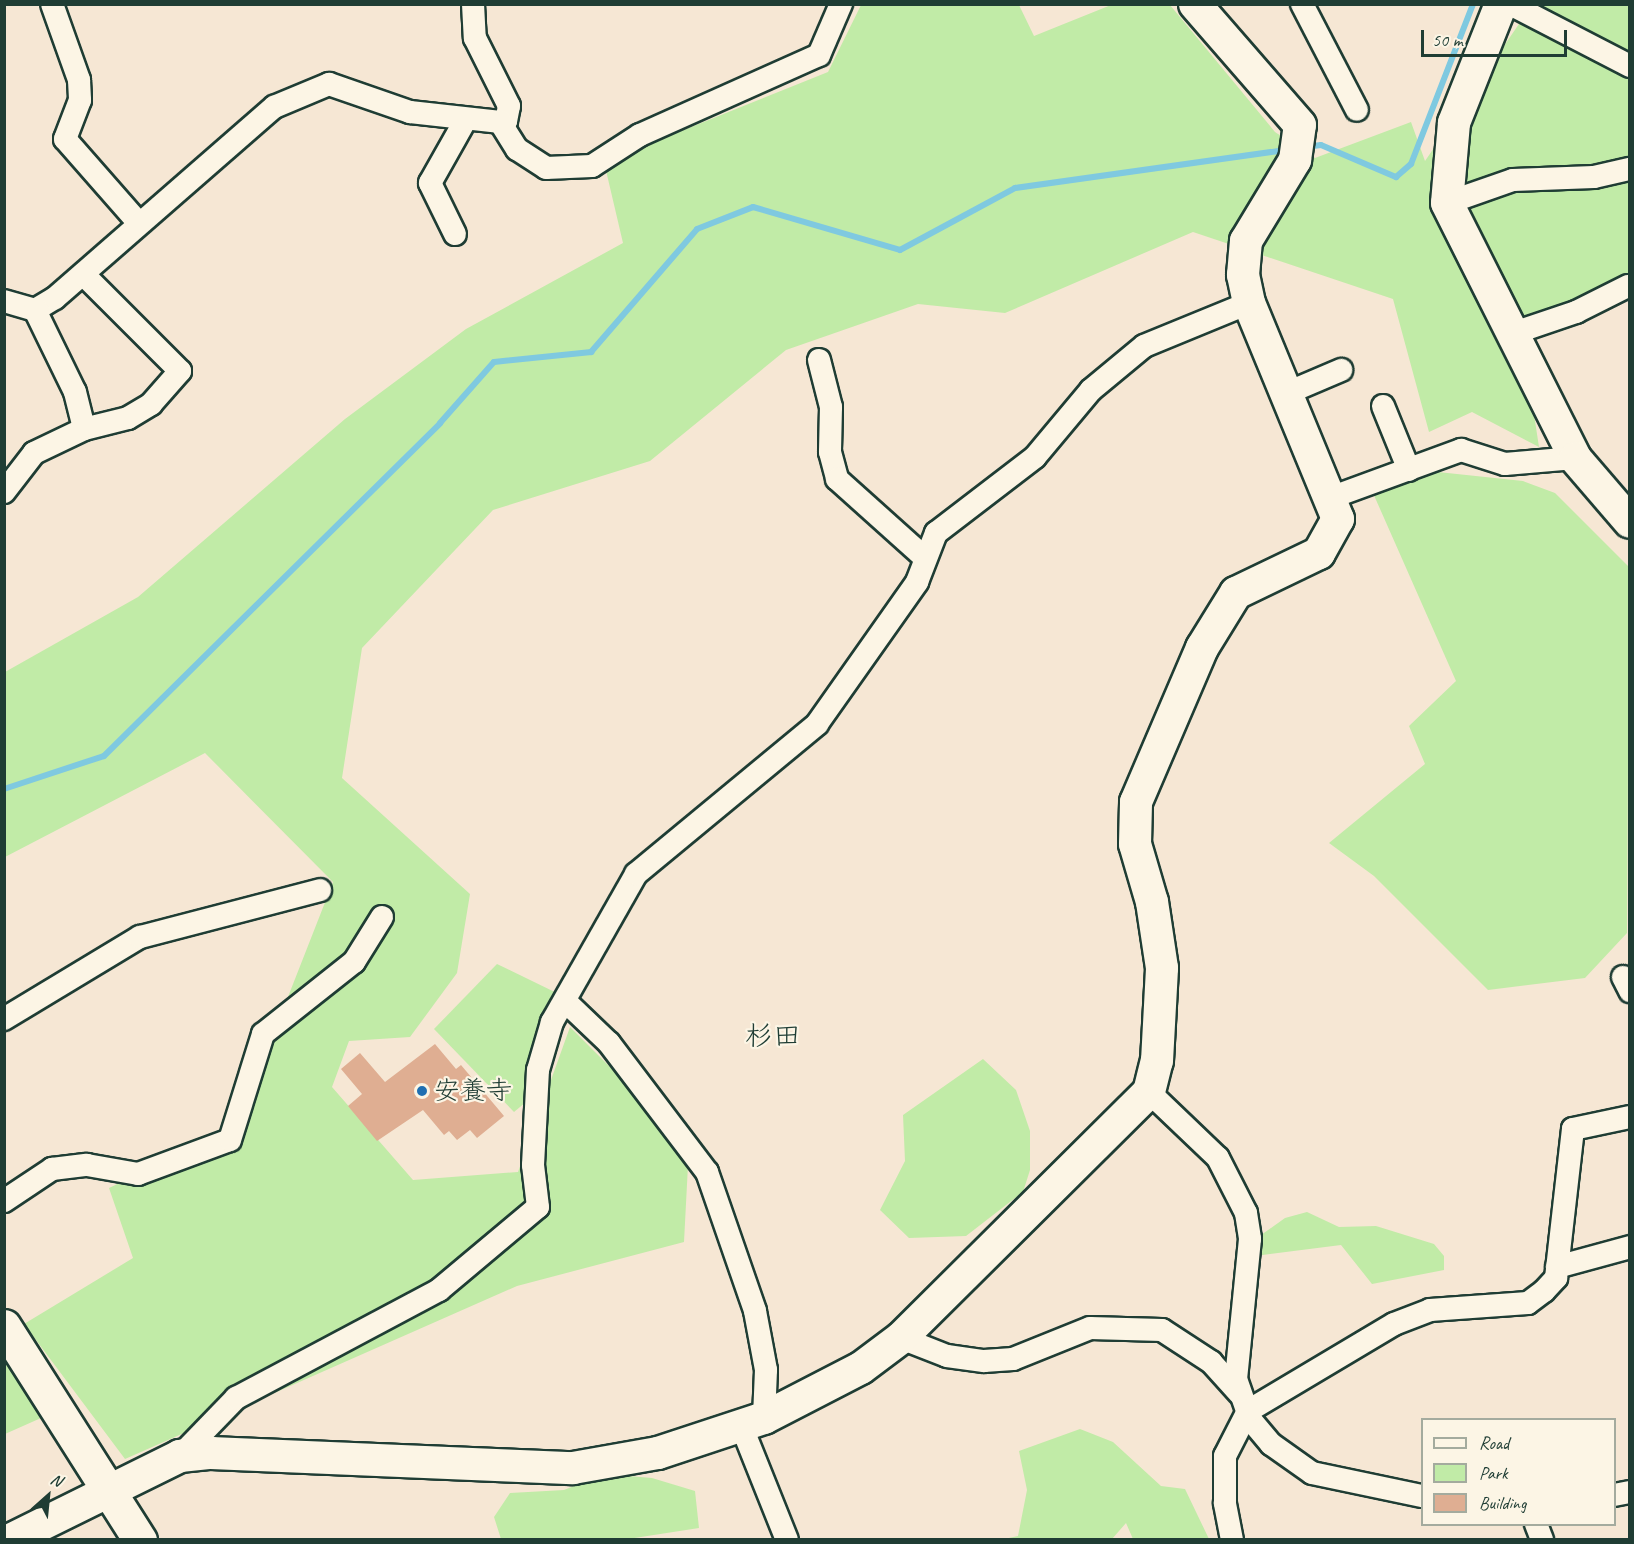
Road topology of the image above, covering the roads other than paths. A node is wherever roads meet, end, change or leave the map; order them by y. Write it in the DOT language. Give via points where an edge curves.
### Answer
graph roads {
  1 [pos="52,4"];
  2 [pos="474,4"];
  3 [pos="841,4"];
  4 [pos="1195,4"];
  5 [pos="1302,4"];
  6 [pos="1501,4"];
  7 [pos="1510,4"];
  8 [pos="1629,66"];
  9 [pos="1357,110"];
  10 [pos="466,119"];
  11 [pos="500,122"];
  12 [pos="1629,169"];
  13 [pos="1447,203"];
  14 [pos="137,221"];
  15 [pos="455,234"];
  16 [pos="83,274"];
  17 [pos="1628,286"];
  18 [pos="4,301"];
  19 [pos="1249,303"];
  20 [pos="34,310"];
  21 [pos="1511,334"];
  22 [pos="819,360"];
  23 [pos="1341,370"];
  24 [pos="1287,393"];
  25 [pos="1383,406"];
  26 [pos="84,429"];
  27 [pos="1575,458"];
  28 [pos="1409,470"];
  29 [pos="4,492"];
  30 [pos="1330,498"];
  31 [pos="1628,519"];
  32 [pos="925,558"];
  33 [pos="320,890"];
  34 [pos="382,917"];
  35 [pos="565,1001"];
  36 [pos="4,1019"];
  37 [pos="1149,1092"];
  38 [pos="1629,1117"];
  39 [pos="4,1201"];
  40 [pos="1629,1247"];
  41 [pos="1557,1267"];
  42 [pos="4,1326"];
  43 [pos="901,1338"];
  44 [pos="1245,1404"];
  45 [pos="753,1421"];
  46 [pos="180,1456"];
  47 [pos="110,1490"];
  48 [pos="1421,1496"];
  49 [pos="10,1539"];
  50 [pos="140,1539"];
  51 [pos="787,1539"];
  52 [pos="1232,1539"];
  1 -- 14 [label="street" via="79,80 80,100 65,139"];
  2 -- 11 [label="street" via="475,38 509,106 506,121"];
  3 -- 11 [label="street" via="819,55 640,135 592,166 546,168 517,149"];
  4 -- 19 [label="street" via="1300,125 1295,160 1246,241 1242,266"];
  5 -- 9 [label="street"];
  6 -- 13 [label="street" via="1454,123"];
  7 -- 8 [label="street"];
  10 -- 11 [label="street"];
  10 -- 14 [label="street" via="410,112 329,84 274,107"];
  10 -- 15 [label="street" via="430,183"];
  12 -- 13 [label="street" via="1594,177 1513,180"];
  13 -- 21 [label="street"];
  14 -- 16 [label="street"];
  16 -- 20 [label="street"];
  16 -- 26 [label="street" via="180,371 151,404 128,418"];
  17 -- 21 [label="street" via="1576,312"];
  18 -- 20 [label="street"];
  19 -- 24 [label="street"];
  19 -- 32 [label="street" via="1144,346 1117,367 1035,457 936,533"];
  20 -- 26 [label="street" via="75,392"];
  21 -- 27 [label="street"];
  22 -- 32 [label="street" via="831,407 830,452 837,479"];
  23 -- 24 [label="street"];
  24 -- 30 [label="street"];
  25 -- 28 [label="street"];
  26 -- 29 [label="street" via="34,453"];
  27 -- 28 [label="street" via="1505,464 1461,450"];
  27 -- 31 [label="street"];
  28 -- 30 [label="street"];
  30 -- 37 [label="street" via="1338,519 1319,552 1236,593 1202,648 1137,802 1135,844 1157,924 1162,968 1157,1060"];
  32 -- 35 [label="street" via="917,582 817,724 636,874"];
  33 -- 36 [label="street" via="140,938"];
  34 -- 39 [label="street" via="354,962 263,1034 231,1140 138,1174 87,1165 52,1169"];
  35 -- 45 [label="street" via="616,1052 707,1172 755,1311 766,1370"];
  35 -- 46 [label="street" via="552,1022 538,1070 533,1164 538,1207 439,1290 236,1398"];
  37 -- 43 [label="street"];
  37 -- 44 [label="street" via="1218,1158 1246,1213 1250,1239 1236,1353"];
  38 -- 41 [label="street" via="1573,1129"];
  40 -- 41 [label="street"];
  41 -- 44 [label="street" via="1556,1278 1528,1303 1430,1310 1384,1330"];
  42 -- 47 [label="main road"];
  43 -- 44 [label="street" via="947,1356 984,1361 1014,1359 1090,1328 1162,1330 1211,1362"];
  43 -- 45 [label="street" via="861,1368"];
  44 -- 48 [label="street" via="1271,1444 1312,1473"];
  44 -- 52 [label="street" via="1225,1456 1225,1503"];
  45 -- 46 [label="street" via="658,1453 573,1468 211,1453"];
  45 -- 51 [label="street"];
  46 -- 47 [label="street"];
  47 -- 49 [label="street"];
  47 -- 50 [label="main road"];
}
